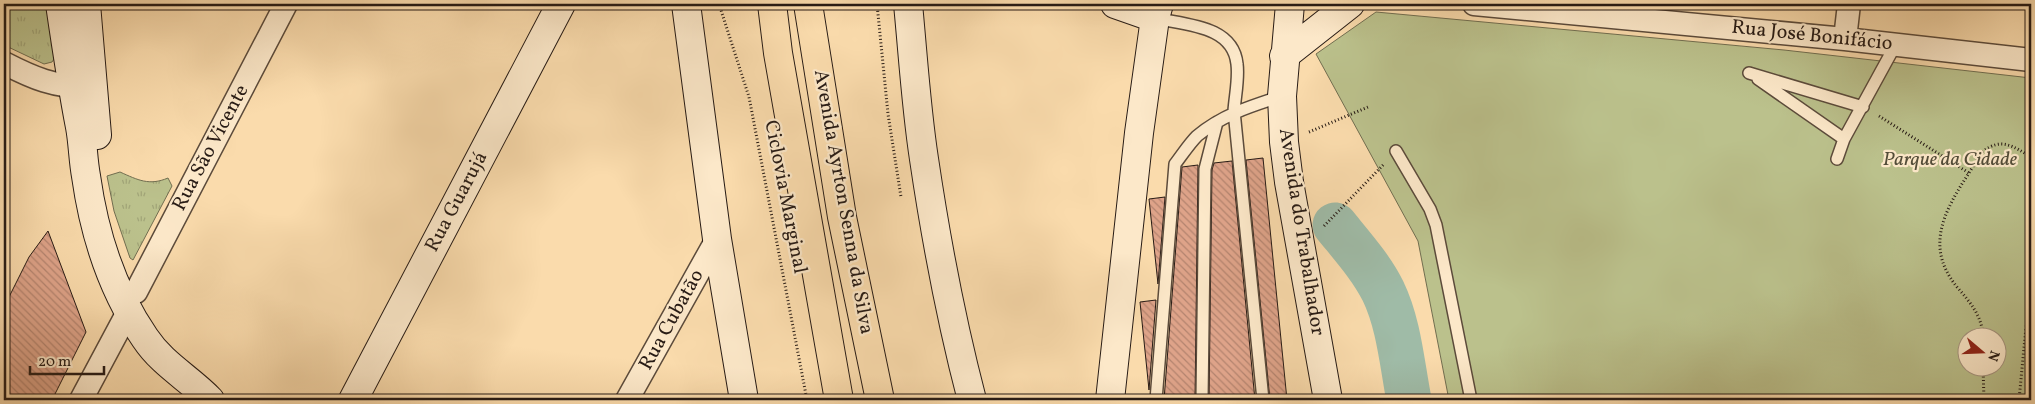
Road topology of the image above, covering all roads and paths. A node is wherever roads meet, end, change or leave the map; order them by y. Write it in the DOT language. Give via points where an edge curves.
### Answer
graph roads {
  1 [pos="60,4"];
  2 [pos="86,4"];
  3 [pos="286,4"];
  4 [pos="560,4"];
  5 [pos="686,4"];
  6 [pos="720,4"];
  7 [pos="772,4"];
  8 [pos="808,4"];
  9 [pos="908,4"];
  10 [pos="1115,4"];
  11 [pos="1290,4"];
  12 [pos="1350,4"];
  13 [pos="1474,4"];
  14 [pos="1850,4"];
  15 [pos="1571,9"];
  16 [pos="1157,11"];
  17 [pos="1845,39"];
  18 [pos="1896,44"];
  19 [pos="1284,56"];
  20 [pos="2031,60"];
  21 [pos="4,63"];
  22 [pos="82,87"];
  23 [pos="1282,96"];
  24 [pos="1368,107"];
  25 [pos="1863,107"];
  26 [pos="1234,112"];
  27 [pos="1217,122"];
  28 [pos="1844,140"];
  29 [pos="1284,142"];
  30 [pos="1396,151"];
  31 [pos="2031,157"];
  32 [pos="1837,159"];
  33 [pos="1969,173"];
  34 [pos="1317,233"];
  35 [pos="717,239"];
  36 [pos="132,302"];
  37 [pos="2031,314"];
  38 [pos="1980,326"];
  39 [pos="1983,376"];
  40 [pos="205,395"];
  41 [pos="81,400"];
  42 [pos="353,400"];
  43 [pos="627,400"];
  44 [pos="744,400"];
  45 [pos="808,400"];
  46 [pos="839,400"];
  47 [pos="880,400"];
  48 [pos="972,400"];
  49 [pos="1110,400"];
  50 [pos="1156,400"];
  51 [pos="1202,400"];
  52 [pos="1263,400"];
  53 [pos="1328,400"];
  54 [pos="1471,400"];
  55 [pos="1984,400"];
  56 [pos="2019,400"];
  1 -- 22 [label="main road"];
  2 -- 22 [label="main road"];
  3 -- 36 [label="street, Rua São Vicente"];
  4 -- 42 [label="main road, Rua Guarujá"];
  5 -- 35 [label="main road"];
  6 -- 45 [label="path, Ciclovia Marginal" via="749,97"];
  7 -- 46 [label="highway, Avenida Ayrton Senna da Silva"];
  8 -- 47 [label="highway, Avenida Ayrton Senna da Silva" via="842,217"];
  9 -- 48 [label="main road" via="924,157 936,232 954,329"];
  10 -- 16 [label="main road"];
  11 -- 19 [label="main road, Avenida do Trabalhador"];
  12 -- 19 [label="main road"];
  13 -- 15 [label="street, Rua José Bonifácio"];
  14 -- 17 [label="street"];
  15 -- 17 [label="street, Rua José Bonifácio"];
  16 -- 26 [label="lane" via="1216,32 1231,46 1237,66"];
  16 -- 49 [label="main road" via="1139,134"];
  17 -- 18 [label="street, Rua José Bonifácio"];
  18 -- 20 [label="street, Rua José Bonifácio"];
  18 -- 25 [label="lane"];
  19 -- 23 [label="main road, Avenida do Trabalhador"];
  21 -- 22 [label="street" via="57,86"];
  22 -- 36 [label="main road" via="107,213"];
  23 -- 26 [label="lane"];
  23 -- 29 [label="main road, Avenida do Trabalhador"];
  24 -- 29 [label="path"];
  25 -- 28 [label="lane"];
  25 -- 28 [label="lane" via="1748,73"];
  25 -- 33 [label="path"];
  26 -- 27 [label="lane"];
  26 -- 52 [label="lane"];
  27 -- 50 [label="lane" via="1196,137 1175,164"];
  27 -- 51 [label="lane" via="1205,168"];
  28 -- 32 [label="lane"];
  29 -- 53 [label="main road, Avenida do Trabalhador"];
  30 -- 34 [label="path"];
  30 -- 54 [label="lane" via="1436,224"];
  31 -- 33 [label="path" via="2015,146 1997,144 1982,152"];
  33 -- 38 [label="path" via="1942,220 1940,244 1950,279 1977,312"];
  35 -- 43 [label="street, Rua Cubatão"];
  35 -- 44 [label="main road"];
  36 -- 40 [label="main road" via="150,318"];
  36 -- 41 [label="street, Rua São Vicente"];
  37 -- 56 [label="path" via="2026,327"];
  39 -- 55 [label="path"];
}
